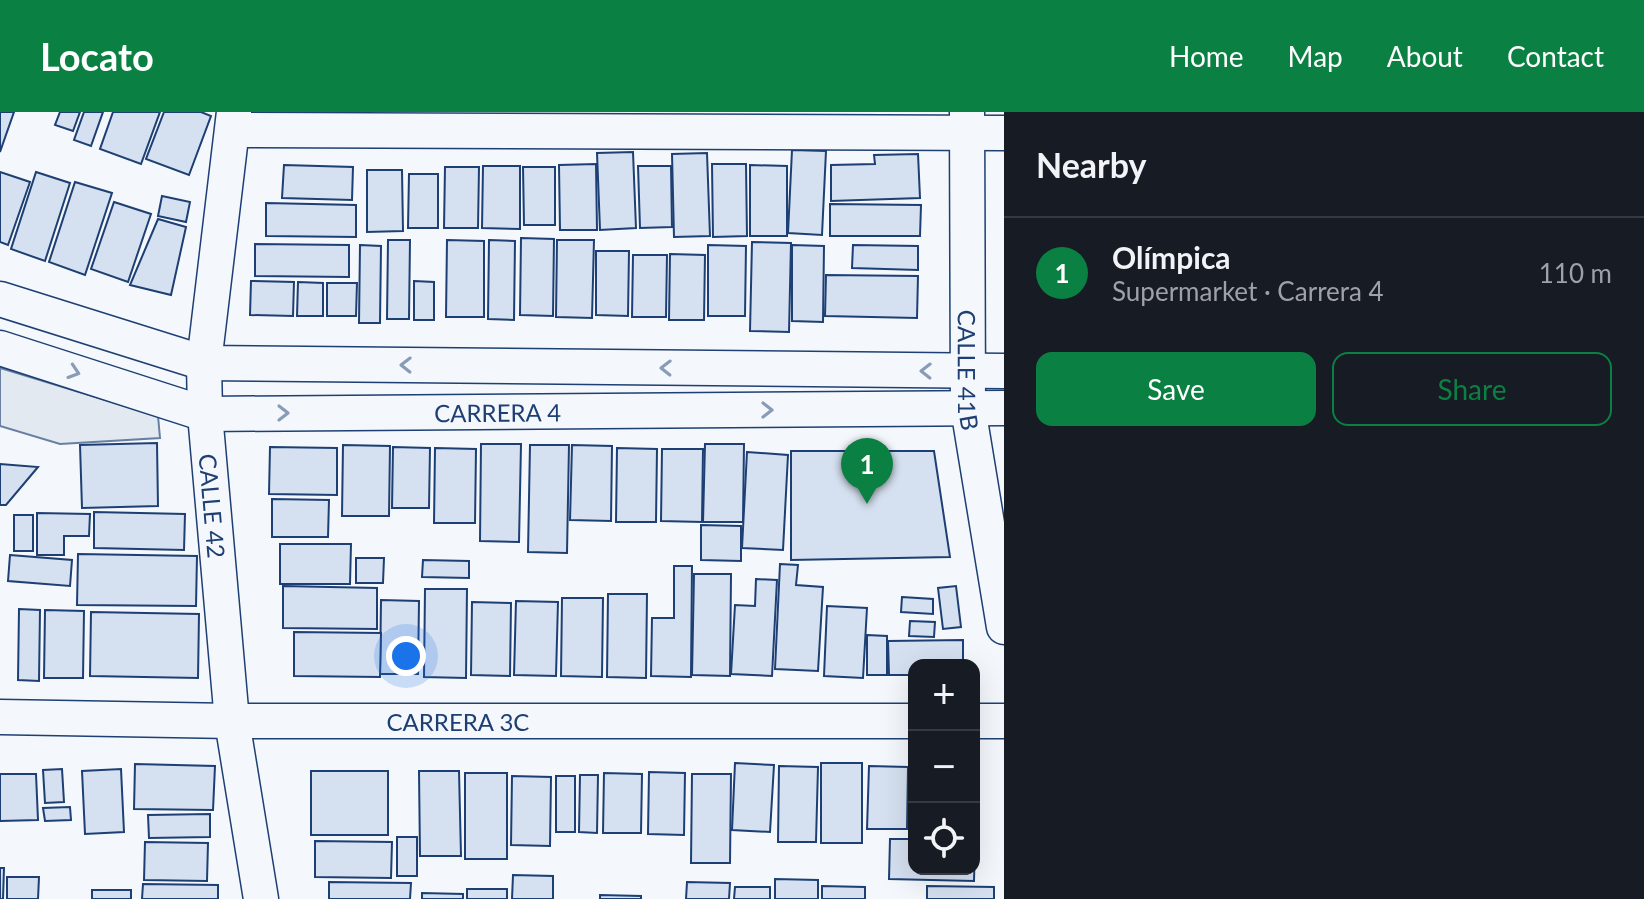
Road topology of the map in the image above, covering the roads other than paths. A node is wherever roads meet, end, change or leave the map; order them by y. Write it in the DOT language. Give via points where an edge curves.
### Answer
graph roads {
  1 [pos="234,121"];
  2 [pos="967,123"];
  3 [pos="1004,133"];
  4 [pos="0,299"];
  5 [pos="0,348"];
  6 [pos="204,363"];
  7 [pos="969,371"];
  8 [pos="1004,371"];
  9 [pos="968,408"];
  10 [pos="1004,408"];
  11 [pos="205,414"];
  12 [pos="1004,627"];
  13 [pos="0,717"];
  14 [pos="232,721"];
  15 [pos="908,721"];
  16 [pos="980,721"];
  17 [pos="1004,721"];
  18 [pos="261,899"];
  1 -- 2 [label="street"];
  1 -- 6 [label="street, CALLE 42"];
  2 -- 3 [label="street"];
  2 -- 7 [label="street, CALLE 41B"];
  4 -- 6 [label="street, CARRERA 4"];
  5 -- 11 [label="street, CARRERA 4, one-way"];
  7 -- 6 [label="street, CARRERA 4, one-way"];
  6 -- 11 [label="street, CALLE 42"];
  7 -- 8 [label="street, CARRERA 4"];
  7 -- 9 [label="street, CALLE 41B"];
  9 -- 10 [label="street, CARRERA 4"];
  11 -- 9 [label="street, CARRERA 4, one-way"];
  9 -- 12 [label="street, CALLE 41B"];
  11 -- 14 [label="street, CALLE 42"];
  13 -- 14 [label="street, CARRERA 3C"];
  14 -- 15 [label="street, CARRERA 3C"];
  14 -- 18 [label="street, CALLE 42"];
  16 -- 17 [label="street"];
}
